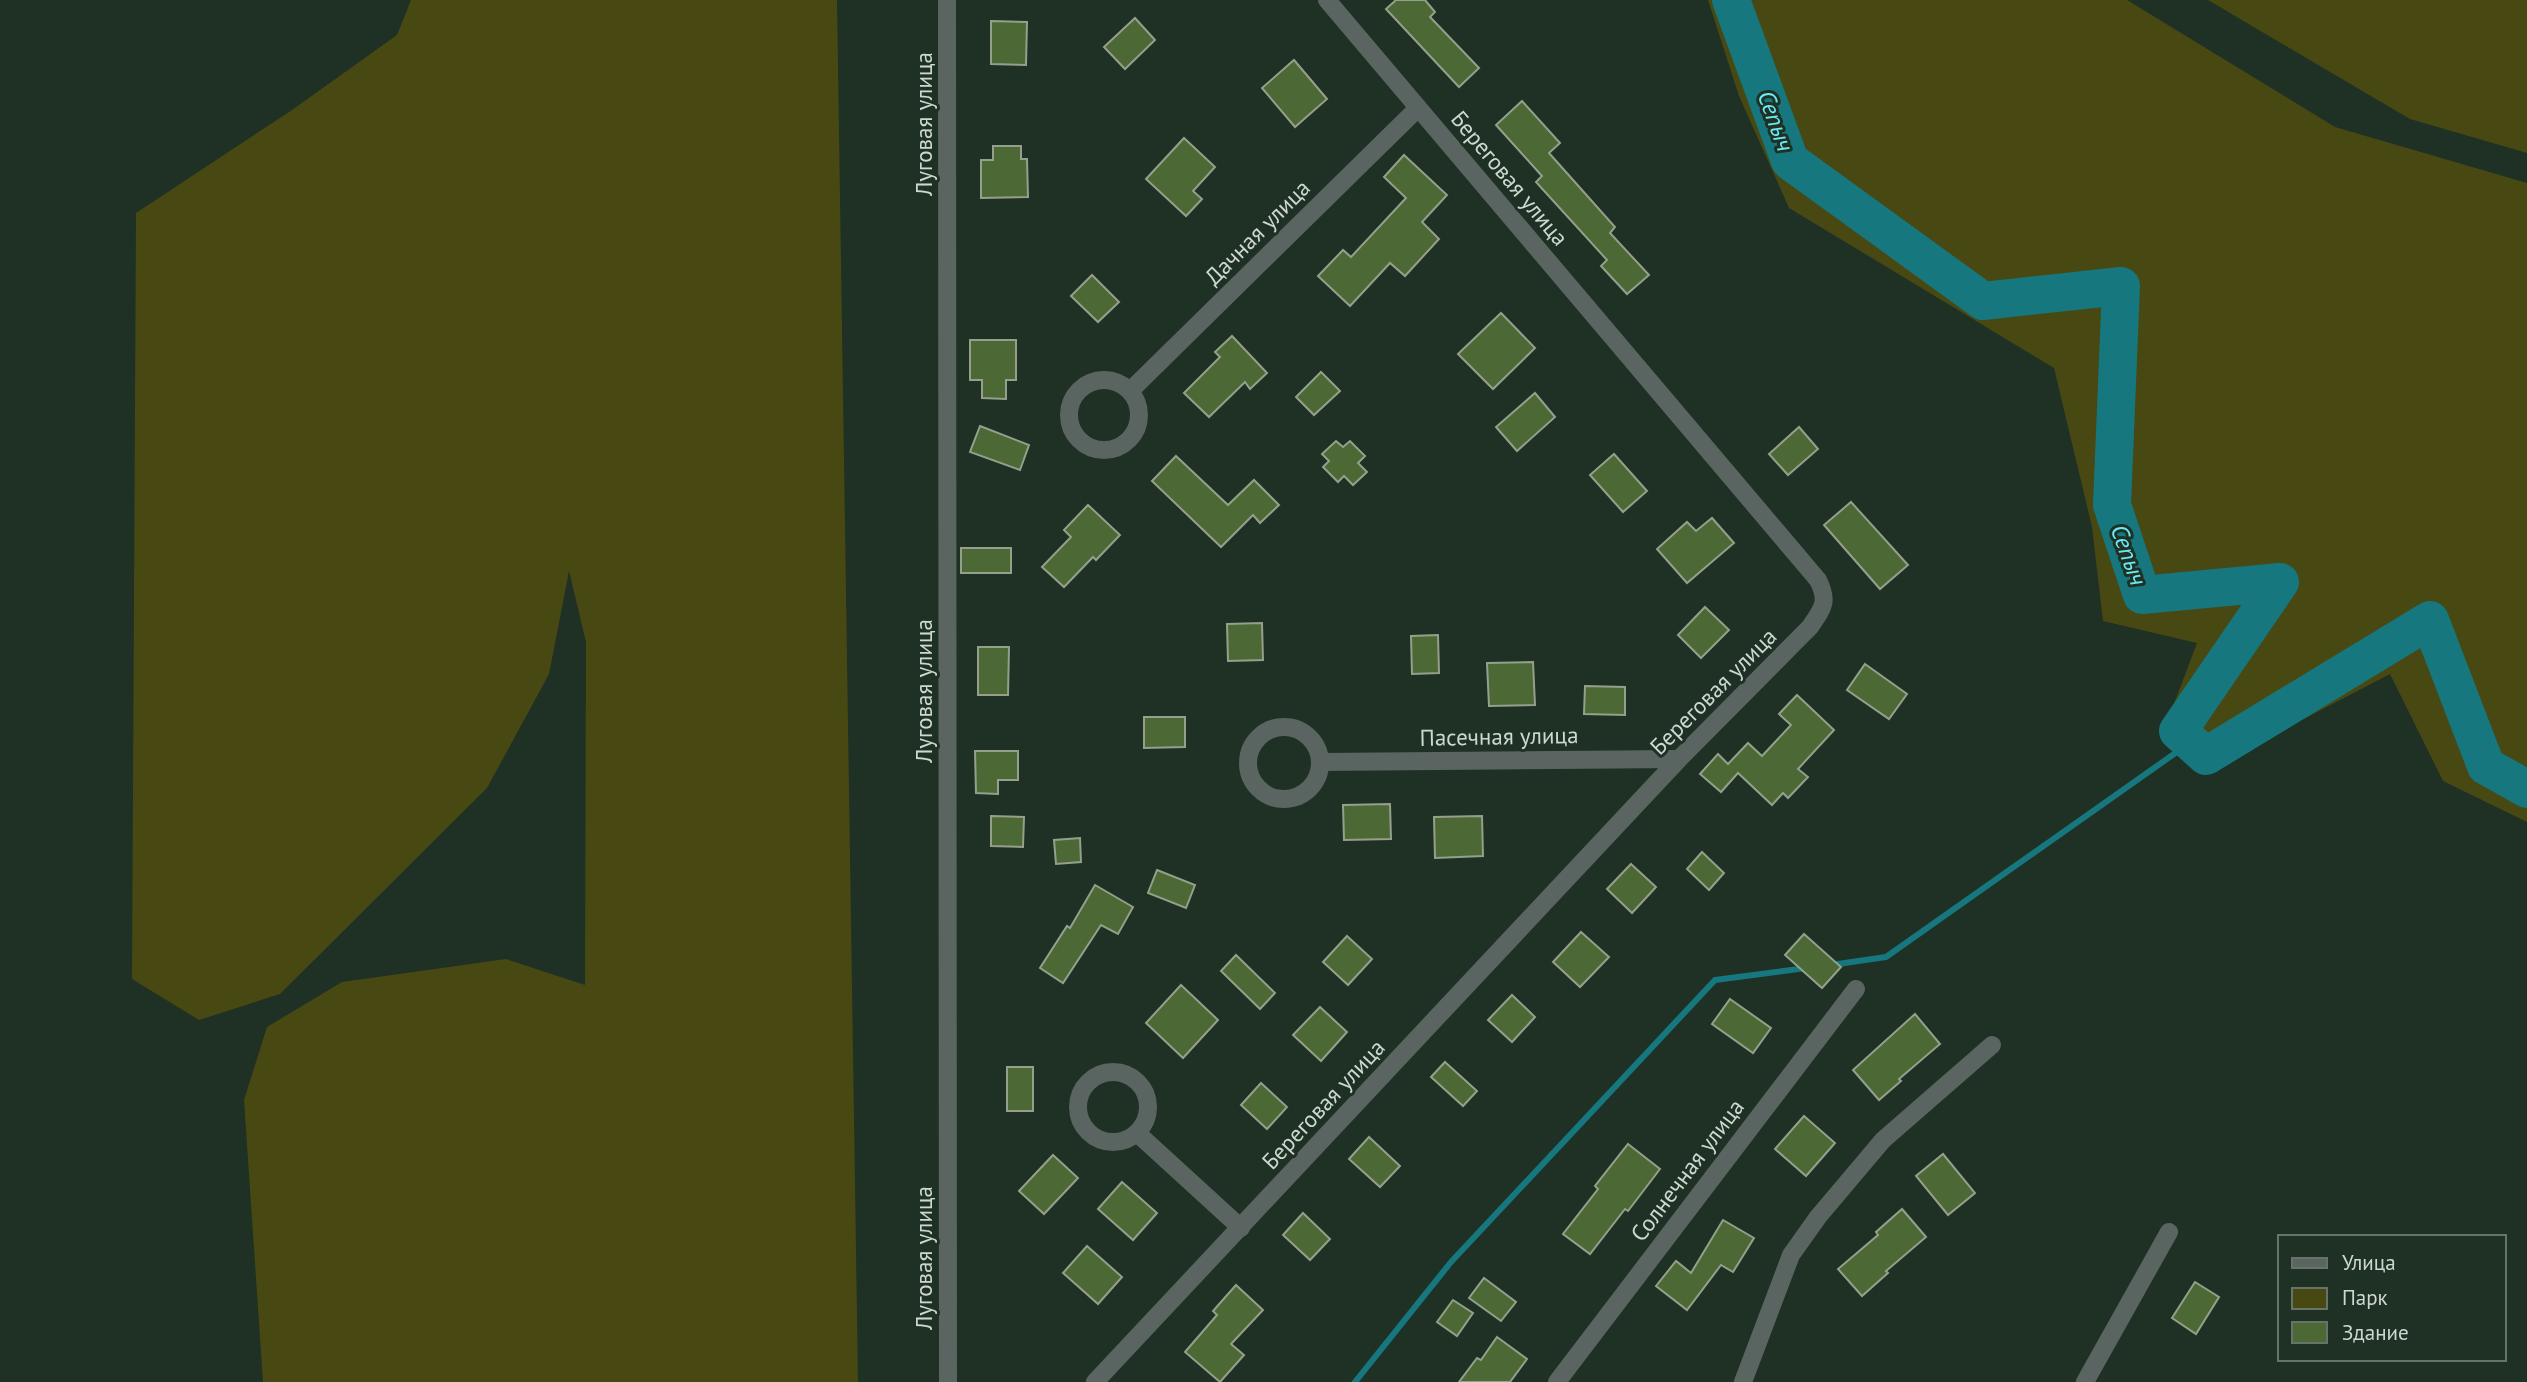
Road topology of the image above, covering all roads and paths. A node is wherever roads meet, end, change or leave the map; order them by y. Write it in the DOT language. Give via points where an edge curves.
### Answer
graph roads {
  1 [pos="947,0"];
  2 [pos="1328,0"];
  3 [pos="1418,108"];
  4 [pos="1130,391"];
  5 [pos="1679,759"];
  6 [pos="1320,762"];
  7 [pos="1856,989"];
  8 [pos="1992,1045"];
  9 [pos="1137,1133"];
  10 [pos="1241,1227"];
  11 [pos="2169,1232"];
  12 [pos="948,1382"];
  13 [pos="1096,1382"];
  14 [pos="1557,1382"];
  15 [pos="1743,1382"];
  16 [pos="2085,1382"];
  1 -- 12 [label="street, Луговая улица"];
  2 -- 3 [label="street, Береговая улица"];
  3 -- 4 [label="street, Дачная улица"];
  3 -- 5 [label="street, Береговая улица" via="1810,570 1825,594 1823,609 1810,627"];
  4 -- 4 [label="street" via="1106,380 1080,389 1068,414 1077,439 1102,451 1128,442 1139,417"];
  5 -- 6 [label="street, Пасечная улица"];
  5 -- 10 [label="street, Береговая улица"];
  6 -- 6 [label="street" via="1309,736 1282,727 1257,739 1249,756 1255,783 1285,798 1309,788"];
  7 -- 14 [label="street, Солнечная улица"];
  8 -- 15 [label="street" via="1883,1140 1818,1217 1791,1255"];
  9 -- 9 [label="street" via="1149,1109 1140,1083 1115,1071 1089,1080 1077,1105 1086,1131 1111,1143"];
  9 -- 10 [label="street"];
  10 -- 13 [label="street, Береговая улица"];
  11 -- 16 [label="street"];
}
